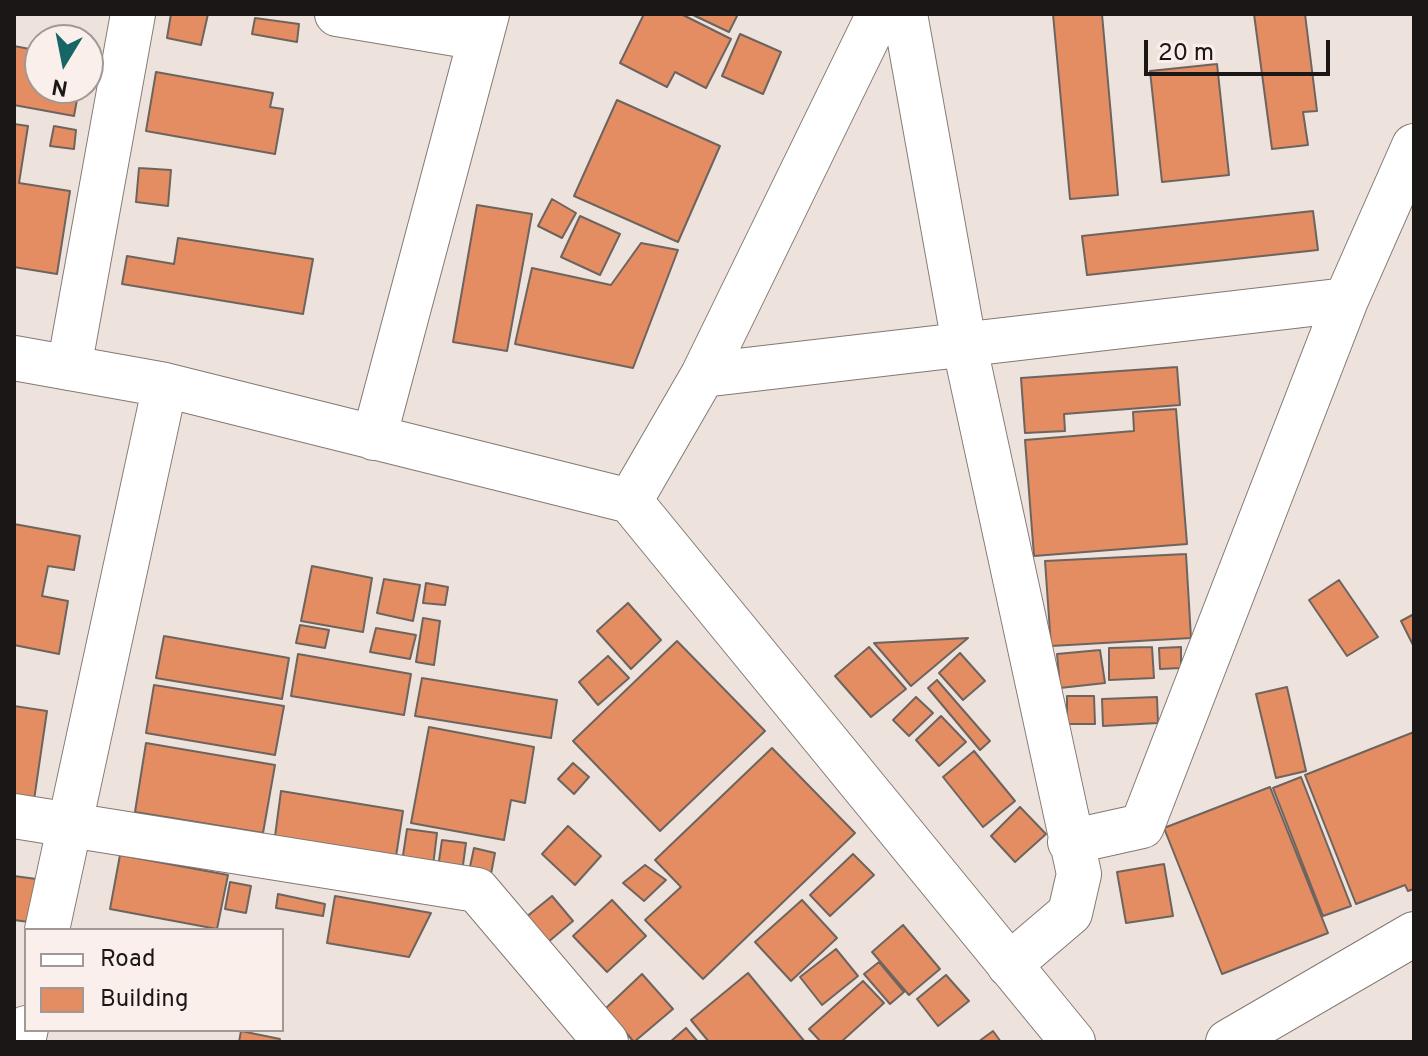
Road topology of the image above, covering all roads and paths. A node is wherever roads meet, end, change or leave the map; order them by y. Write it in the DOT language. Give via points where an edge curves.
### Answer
graph roads {
  1 [pos="133,14"];
  2 [pos="337,14"];
  3 [pos="879,14"];
  4 [pos="905,14"];
  5 [pos="484,26"];
  6 [pos="1414,146"];
  7 [pos="1346,300"];
  8 [pos="964,343"];
  9 [pos="14,358"];
  10 [pos="69,368"];
  11 [pos="703,375"];
  12 [pos="165,385"];
  13 [pos="374,438"];
  14 [pos="630,501"];
  15 [pos="14,816"];
  16 [pos="69,824"];
  17 [pos="1070,842"];
  18 [pos="47,928"];
  19 [pos="1414,934"];
  20 [pos="1009,965"];
  21 [pos="606,1042"];
  22 [pos="1073,1042"];
  23 [pos="1228,1042"];
  1 -- 10 [label="street"];
  2 -- 5 [label="street"];
  3 -- 11 [label="street"];
  4 -- 8 [label="street"];
  5 -- 13 [label="street"];
  6 -- 7 [label="street"];
  7 -- 8 [label="street"];
  7 -- 17 [label="street" via="1142,826"];
  8 -- 11 [label="street"];
  8 -- 17 [label="street"];
  9 -- 10 [label="street"];
  10 -- 12 [label="street"];
  11 -- 14 [label="street"];
  12 -- 13 [label="street"];
  12 -- 16 [label="street"];
  13 -- 14 [label="street"];
  14 -- 20 [label="street"];
  15 -- 16 [label="street"];
  16 -- 18 [label="street"];
  16 -- 21 [label="street" via="477,890"];
  17 -- 20 [label="street" via="1079,874 1070,913"];
  19 -- 23 [label="street"];
  20 -- 22 [label="street"];
}
